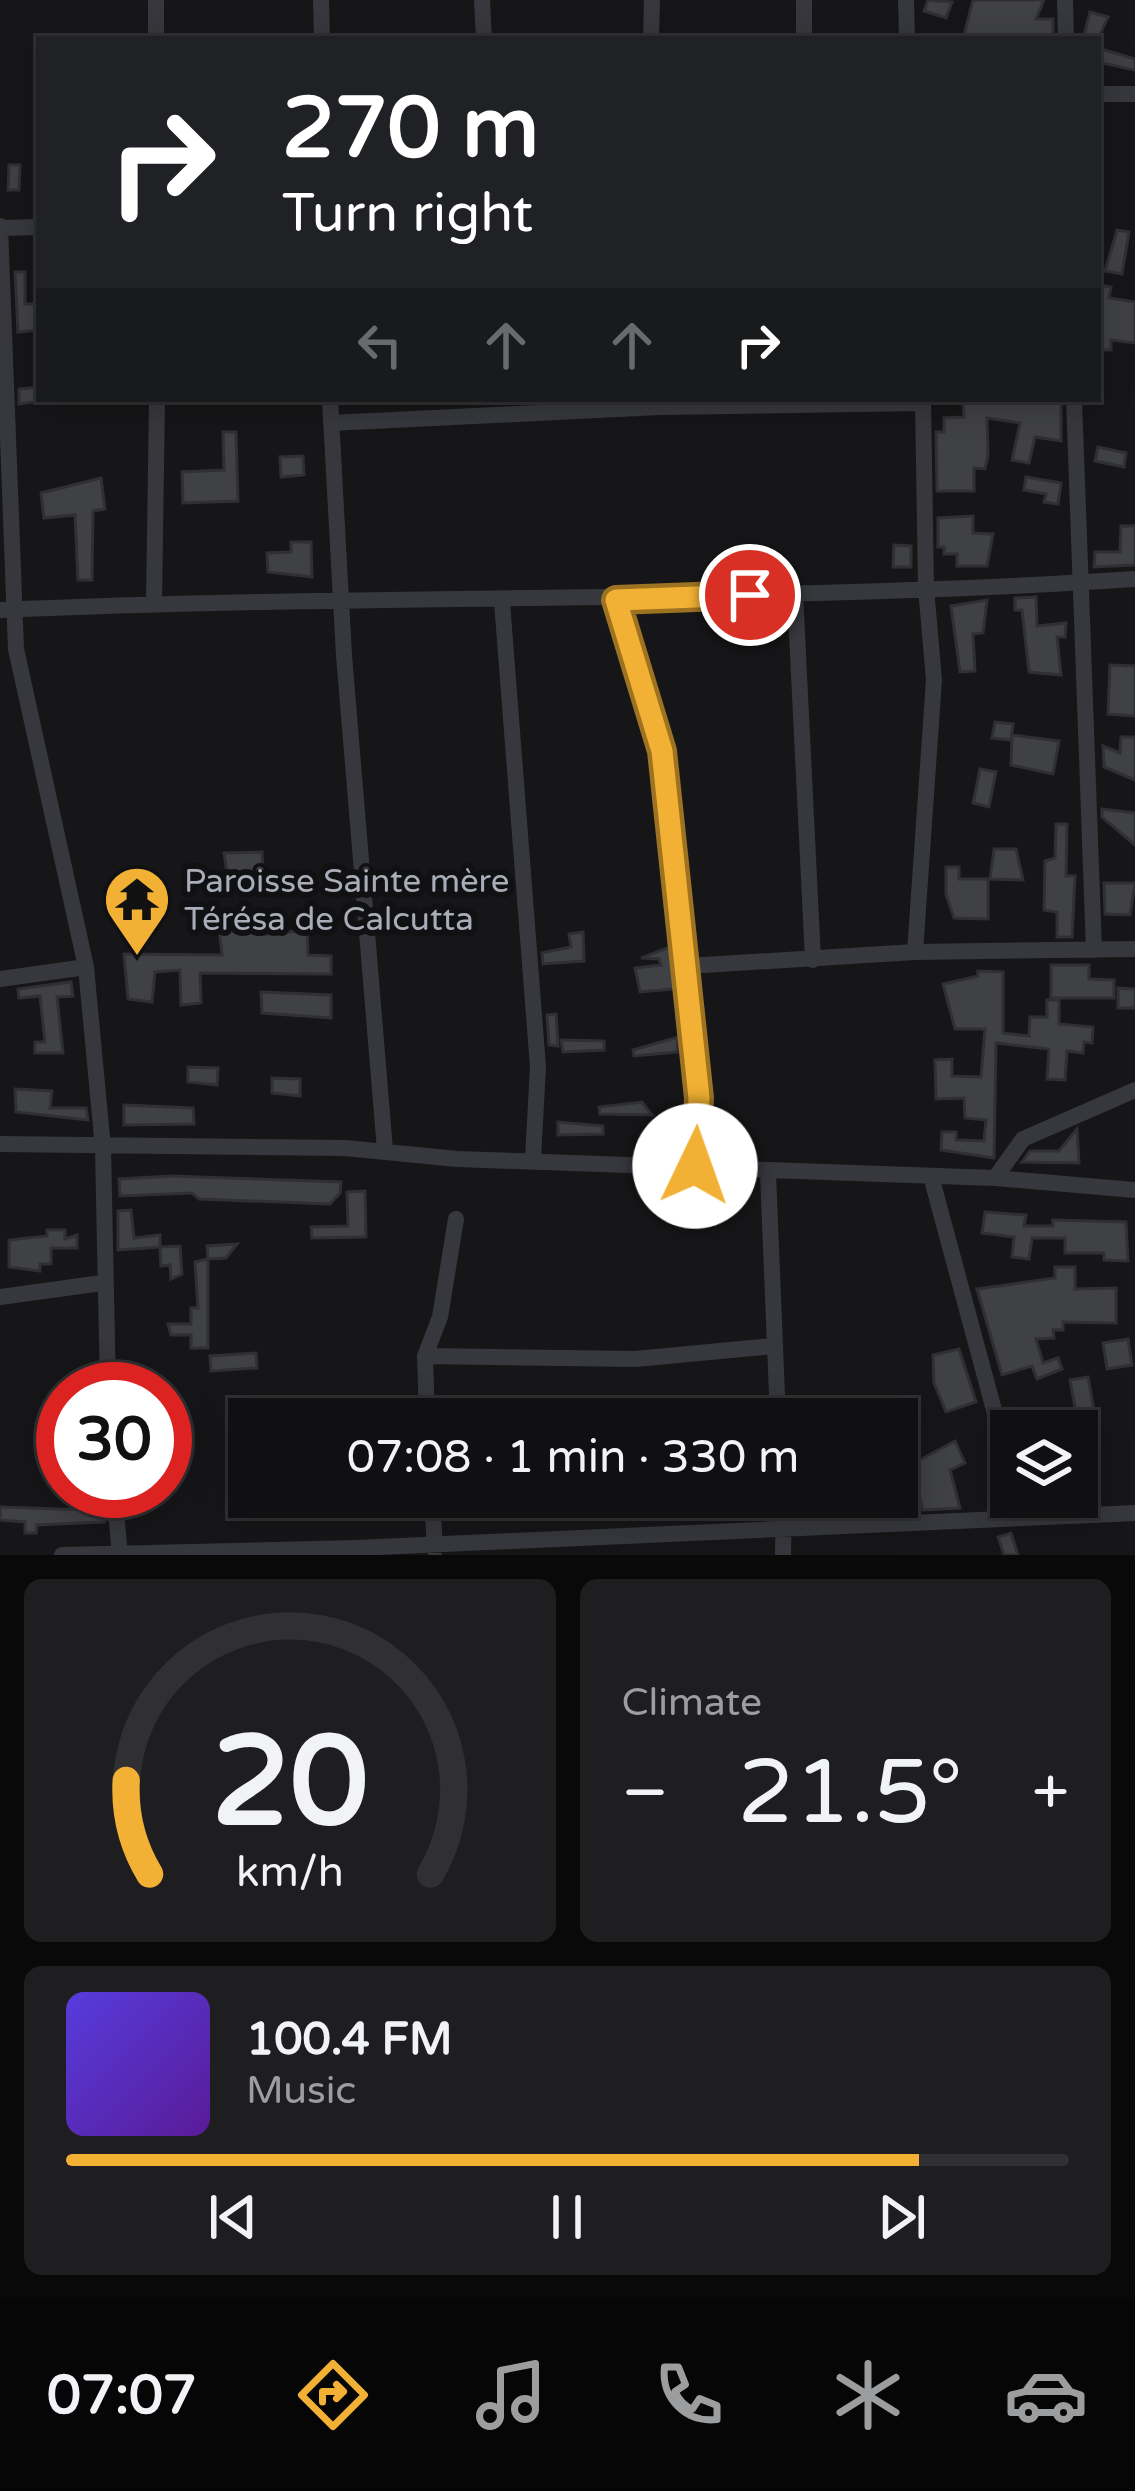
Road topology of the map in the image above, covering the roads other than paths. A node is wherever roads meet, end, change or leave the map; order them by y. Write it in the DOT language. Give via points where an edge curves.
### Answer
graph roads {
  1 [pos="156,0"];
  2 [pos="321,0"];
  3 [pos="482,0"];
  4 [pos="652,0"];
  5 [pos="803,0"];
  6 [pos="906,0"];
  7 [pos="1064,0"];
  8 [pos="156,36"];
  9 [pos="322,36"];
  10 [pos="484,36"];
  11 [pos="651,36"];
  12 [pos="804,36"];
  13 [pos="907,36"];
  14 [pos="1066,36"];
  15 [pos="1101,94"];
  16 [pos="1135,94"];
  17 [pos="36,226"];
  18 [pos="0,227"];
  19 [pos="157,402"];
  20 [pos="330,402"];
  21 [pos="735,402"];
  22 [pos="922,402"];
  23 [pos="1074,402"];
  24 [pos="659,403"];
  25 [pos="499,406"];
  26 [pos="331,423"];
  27 [pos="1135,580"];
  28 [pos="1080,583"];
  29 [pos="926,587"];
  30 [pos="795,593"];
  31 [pos="616,600"];
  32 [pos="502,602"];
  33 [pos="154,603"];
  34 [pos="340,603"];
  35 [pos="7,610"];
  36 [pos="1135,949"];
  37 [pos="1094,950"];
  38 [pos="915,952"];
  39 [pos="813,960"];
  40 [pos="687,966"];
  41 [pos="86,967"];
  42 [pos="0,979"];
  43 [pos="1135,1090"];
  44 [pos="0,1144"];
  45 [pos="103,1148"];
  46 [pos="385,1150"];
  47 [pos="533,1158"];
  48 [pos="695,1166"];
  49 [pos="768,1174"];
  50 [pos="995,1178"];
  51 [pos="932,1180"];
  52 [pos="1135,1190"];
  53 [pos="456,1219"];
  54 [pos="102,1283"];
  55 [pos="0,1297"];
  56 [pos="772,1346"];
  57 [pos="425,1355"];
  58 [pos="106,1362"];
  59 [pos="426,1398"];
  60 [pos="776,1398"];
  61 [pos="994,1410"];
  62 [pos="1135,1513"];
  63 [pos="1098,1514"];
  64 [pos="117,1518"];
  65 [pos="433,1518"];
  66 [pos="783,1518"];
  67 [pos="990,1518"];
  68 [pos="782,1527"];
  69 [pos="435,1550"];
  70 [pos="120,1554"];
  71 [pos="62,1555"];
  72 [pos="783,1555"];
  1 -- 8 [label="street"];
  2 -- 9 [label="street"];
  3 -- 10 [label="street"];
  4 -- 11 [label="street"];
  5 -- 12 [label="street"];
  6 -- 13 [label="street"];
  7 -- 14 [label="street"];
  15 -- 16 [label="street"];
  17 -- 18 [label="street"];
  18 -- 35 [label="street"];
  19 -- 33 [label="street"];
  20 -- 26 [label="street"];
  21 -- 24 [label="street"];
  22 -- 29 [label="street"];
  23 -- 28 [label="street"];
  24 -- 25 [label="street"];
  25 -- 26 [label="street"];
  26 -- 34 [label="street"];
  27 -- 28 [label="street"];
  28 -- 29 [label="street"];
  28 -- 37 [label="street"];
  29 -- 30 [label="street"];
  29 -- 38 [label="street" via="934,680"];
  30 -- 31 [label="street"];
  30 -- 39 [label="street"];
  31 -- 32 [label="street"];
  31 -- 40 [label="street" via="657,724"];
  32 -- 34 [label="street"];
  32 -- 47 [label="street" via="538,1066"];
  33 -- 34 [label="street"];
  33 -- 35 [label="street"];
  34 -- 46 [label="street"];
  35 -- 41 [label="street"];
  36 -- 37 [label="street"];
  37 -- 38 [label="street"];
  38 -- 39 [label="street"];
  39 -- 40 [label="street"];
  40 -- 48 [label="street" via="699,1098"];
  41 -- 42 [label="street"];
  41 -- 45 [label="street"];
  43 -- 50 [label="street" via="1023,1139"];
  44 -- 45 [label="street"];
  45 -- 46 [label="street"];
  45 -- 54 [label="street"];
  46 -- 47 [label="street"];
  47 -- 48 [label="street"];
  48 -- 49 [label="street"];
  49 -- 51 [label="street"];
  49 -- 56 [label="street"];
  50 -- 51 [label="street"];
  50 -- 52 [label="street"];
  51 -- 61 [label="street"];
  53 -- 57 [label="street" via="440,1317"];
  54 -- 55 [label="street"];
  54 -- 58 [label="street"];
  56 -- 57 [label="street" via="635,1359"];
  56 -- 60 [label="street"];
  57 -- 59 [label="street"];
  62 -- 63 [label="street"];
  64 -- 70 [label="street"];
  65 -- 69 [label="street"];
  66 -- 68 [label="street"];
  67 -- 68 [label="street"];
  68 -- 69 [label="street"];
  68 -- 72 [label="street"];
  69 -- 70 [label="street"];
  70 -- 71 [label="street"];
}
